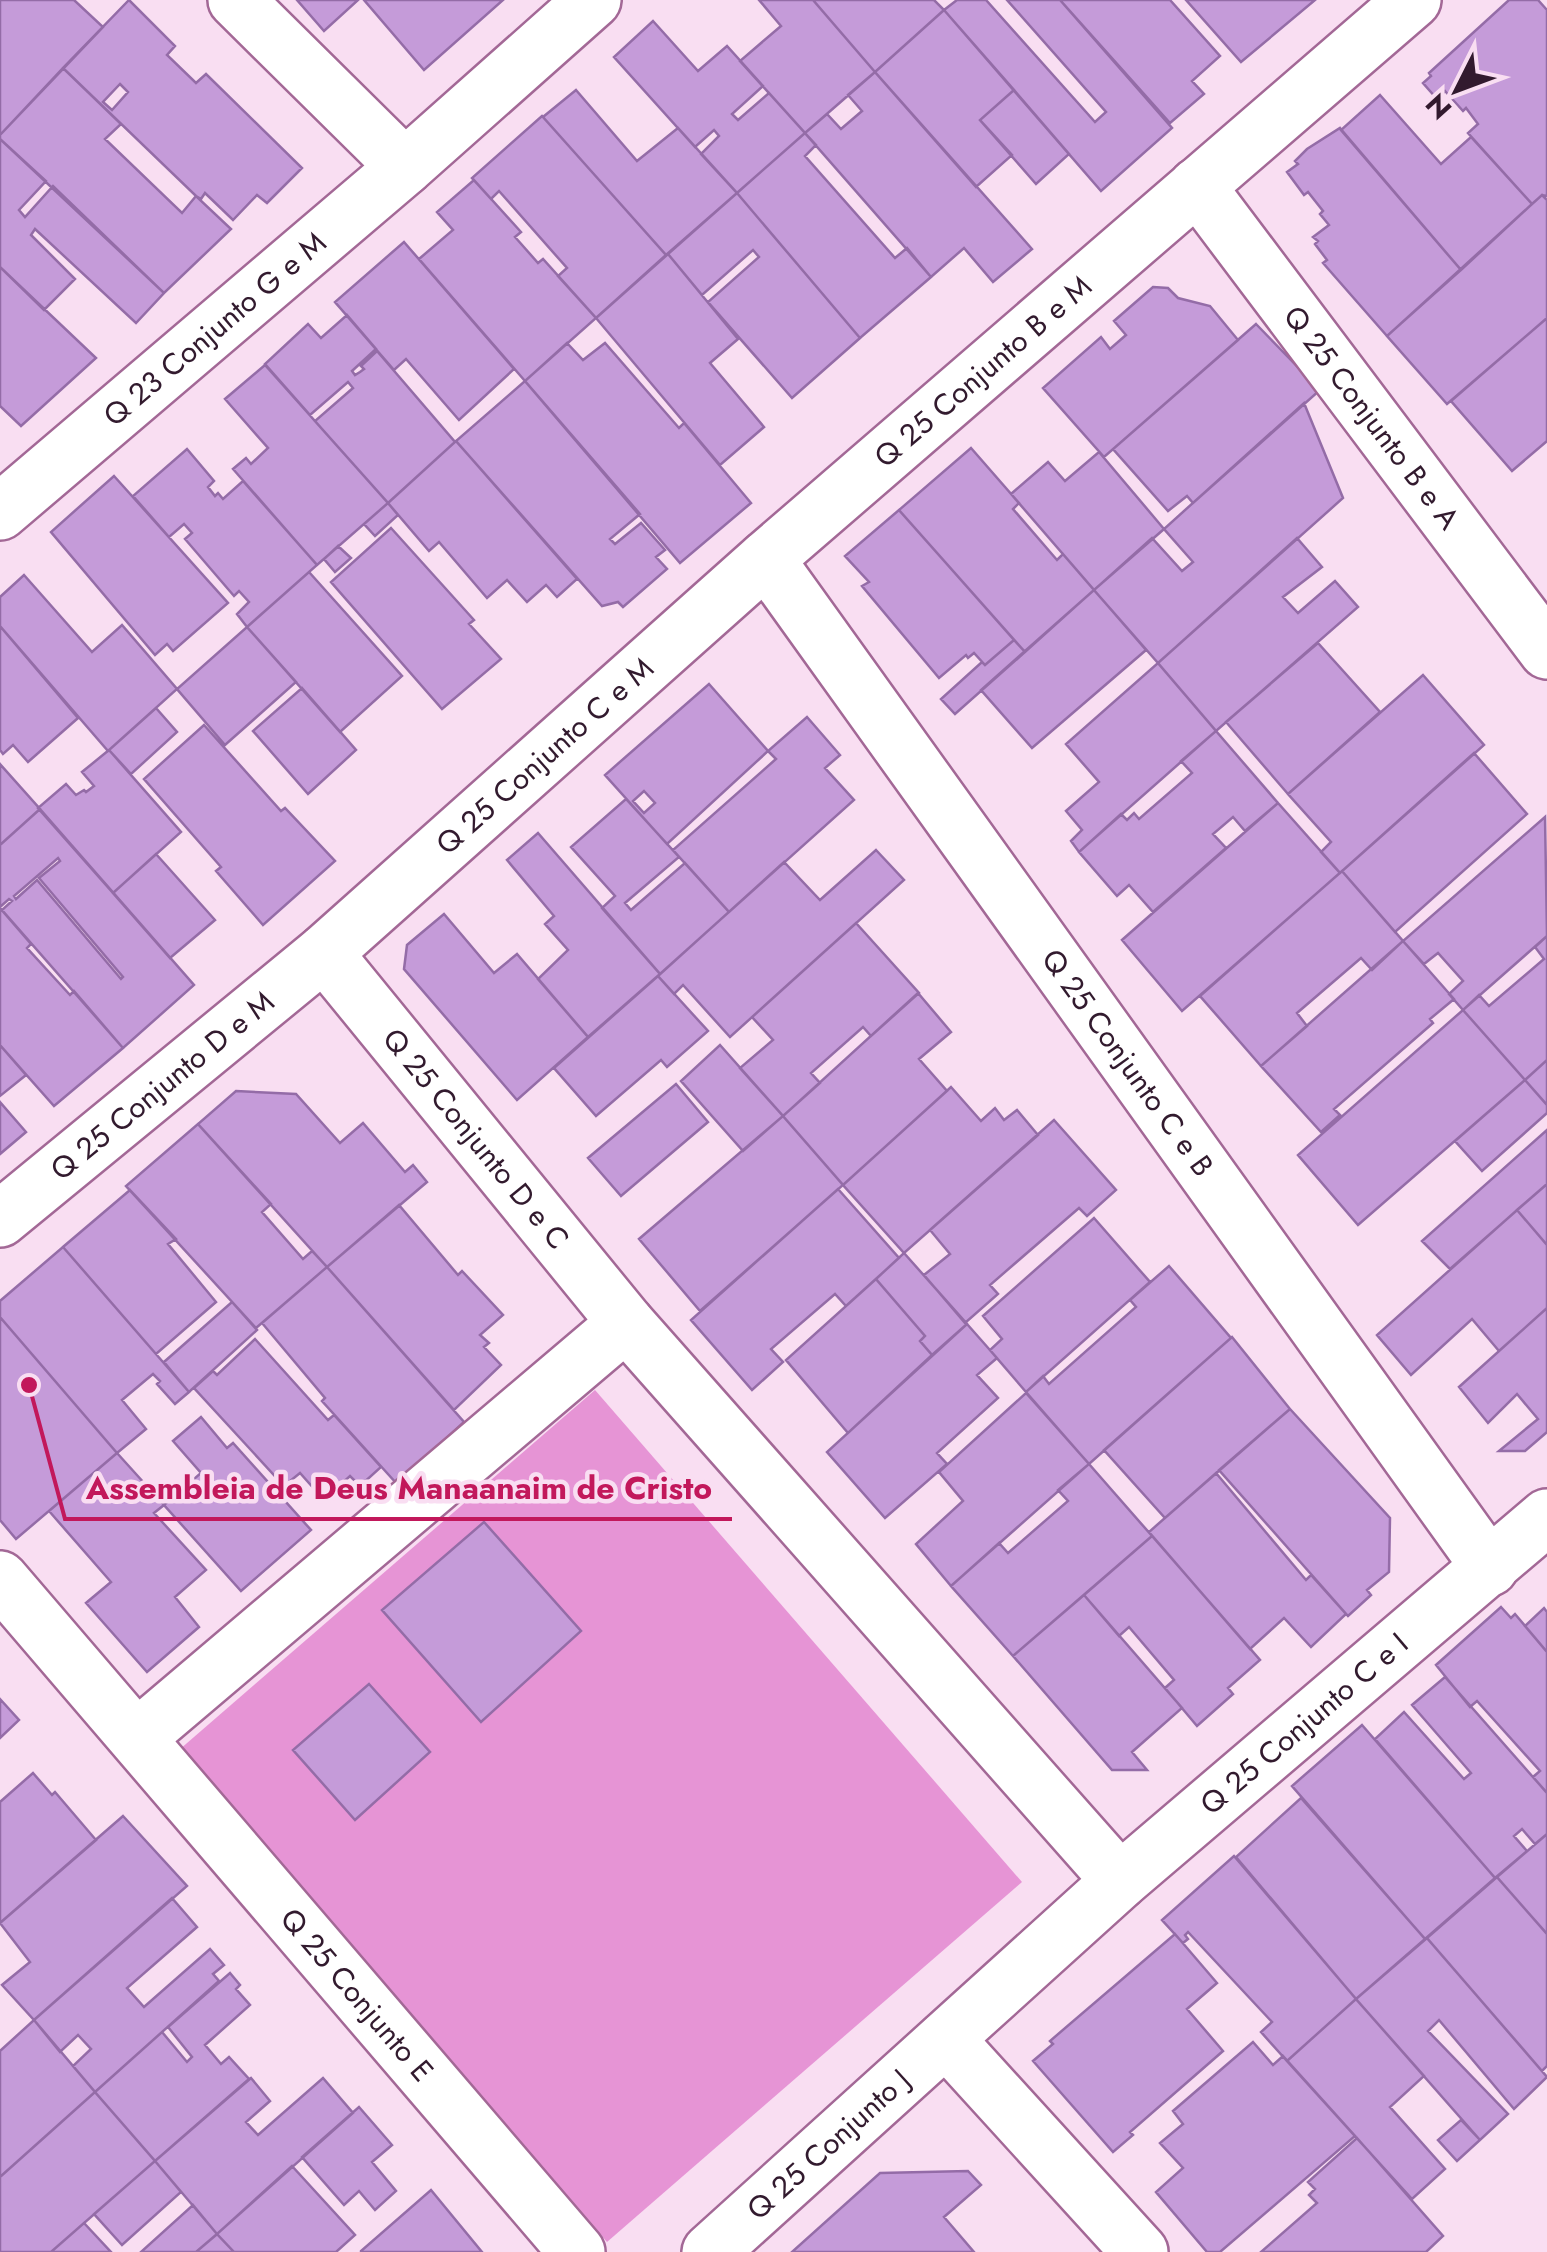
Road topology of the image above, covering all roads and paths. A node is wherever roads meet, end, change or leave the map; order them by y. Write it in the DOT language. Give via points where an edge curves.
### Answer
graph roads {
  1 [pos="236,0"];
  2 [pos="593,0"];
  3 [pos="1413,0"];
  4 [pos="405,167"];
  5 [pos="1197,186"];
  6 [pos="8,491"];
  7 [pos="766,558"];
  8 [pos="1547,651"];
  9 [pos="324,953"];
  10 [pos="0,1219"];
  11 [pos="626,1323"];
  12 [pos="1547,1517"];
  13 [pos="1490,1568"];
  14 [pos="0,1578"];
  15 [pos="138,1737"];
  16 [pos="1120,1881"];
  17 [pos="946,2039"];
  18 [pos="577,2252"];
  19 [pos="710,2252"];
  20 [pos="1140,2252"];
  1 -- 4 [label="street"];
  2 -- 4 [label="street, Q 23 Conjunto G e M"];
  3 -- 5 [label="street, Q 25 Conjunto B e M"];
  4 -- 6 [label="street, Q 23 Conjunto G e M"];
  5 -- 7 [label="street, Q 25 Conjunto B e M"];
  5 -- 8 [label="street, Q 25 Conjunto B e A"];
  7 -- 9 [label="street, Q 25 Conjunto C e M"];
  7 -- 13 [label="street, Q 25 Conjunto C e B"];
  9 -- 10 [label="street, Q 25 Conjunto D e M"];
  9 -- 11 [label="street, Q 25 Conjunto D e C"];
  11 -- 15 [label="street"];
  11 -- 16 [label="street, Q 25 Conjunto D e C"];
  12 -- 13 [label="street, Q 25 Conjunto C e I"];
  13 -- 16 [label="street, Q 25 Conjunto C e I"];
  14 -- 15 [label="street, Q 25 Conjunto E"];
  15 -- 18 [label="street, Q 25 Conjunto E"];
  16 -- 17 [label="street, Q 25 Conjunto C e I"];
  17 -- 19 [label="street, Q 25 Conjunto J"];
  17 -- 20 [label="street"];
}
